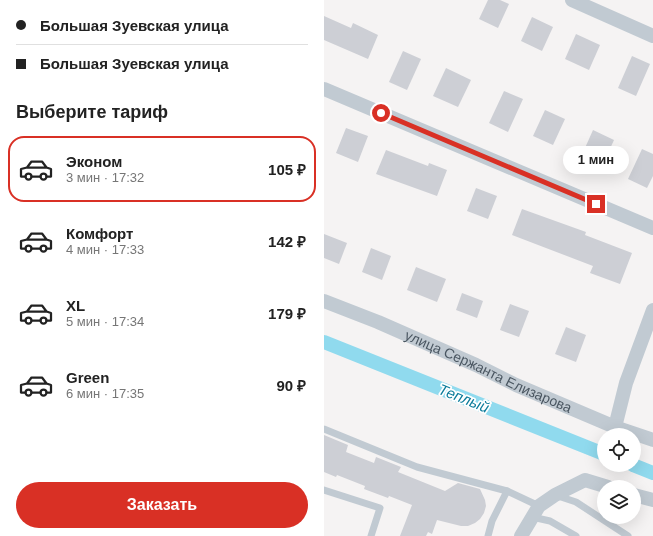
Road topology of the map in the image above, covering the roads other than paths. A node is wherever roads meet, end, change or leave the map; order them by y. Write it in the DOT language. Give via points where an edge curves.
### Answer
graph roads {
  1 [pos="572,0"];
  2 [pos="653,36"];
  3 [pos="324,89"];
  4 [pos="653,228"];
  5 [pos="324,301"];
  6 [pos="653,310"];
  7 [pos="615,427"];
  8 [pos="324,429"];
  9 [pos="653,440"];
  10 [pos="597,484"];
  11 [pos="324,490"];
  12 [pos="507,491"];
  13 [pos="555,495"];
  14 [pos="641,497"];
  15 [pos="653,500"];
  16 [pos="536,512"];
  17 [pos="371,536"];
  18 [pos="488,536"];
  19 [pos="521,536"];
  20 [pos="576,536"];
  21 [pos="628,536"];
  1 -- 2 [label="street"];
  3 -- 4 [label="street"];
  5 -- 7 [label="street, улица Сержанта Елизарова" via="378,322"];
  6 -- 7 [label="street" via="626,383"];
  7 -- 9 [label="street, улица Сержанта Елизарова"];
  8 -- 12 [label="lane" via="417,467"];
  10 -- 13 [label="street" via="585,480"];
  11 -- 17 [label="lane" via="380,508"];
  12 -- 16 [label="lane"];
  12 -- 18 [label="lane" via="492,521"];
  13 -- 16 [label="street"];
  13 -- 21 [label="lane" via="576,502"];
  14 -- 15 [label="street"];
  16 -- 19 [label="street"];
  16 -- 20 [label="lane"];
}
